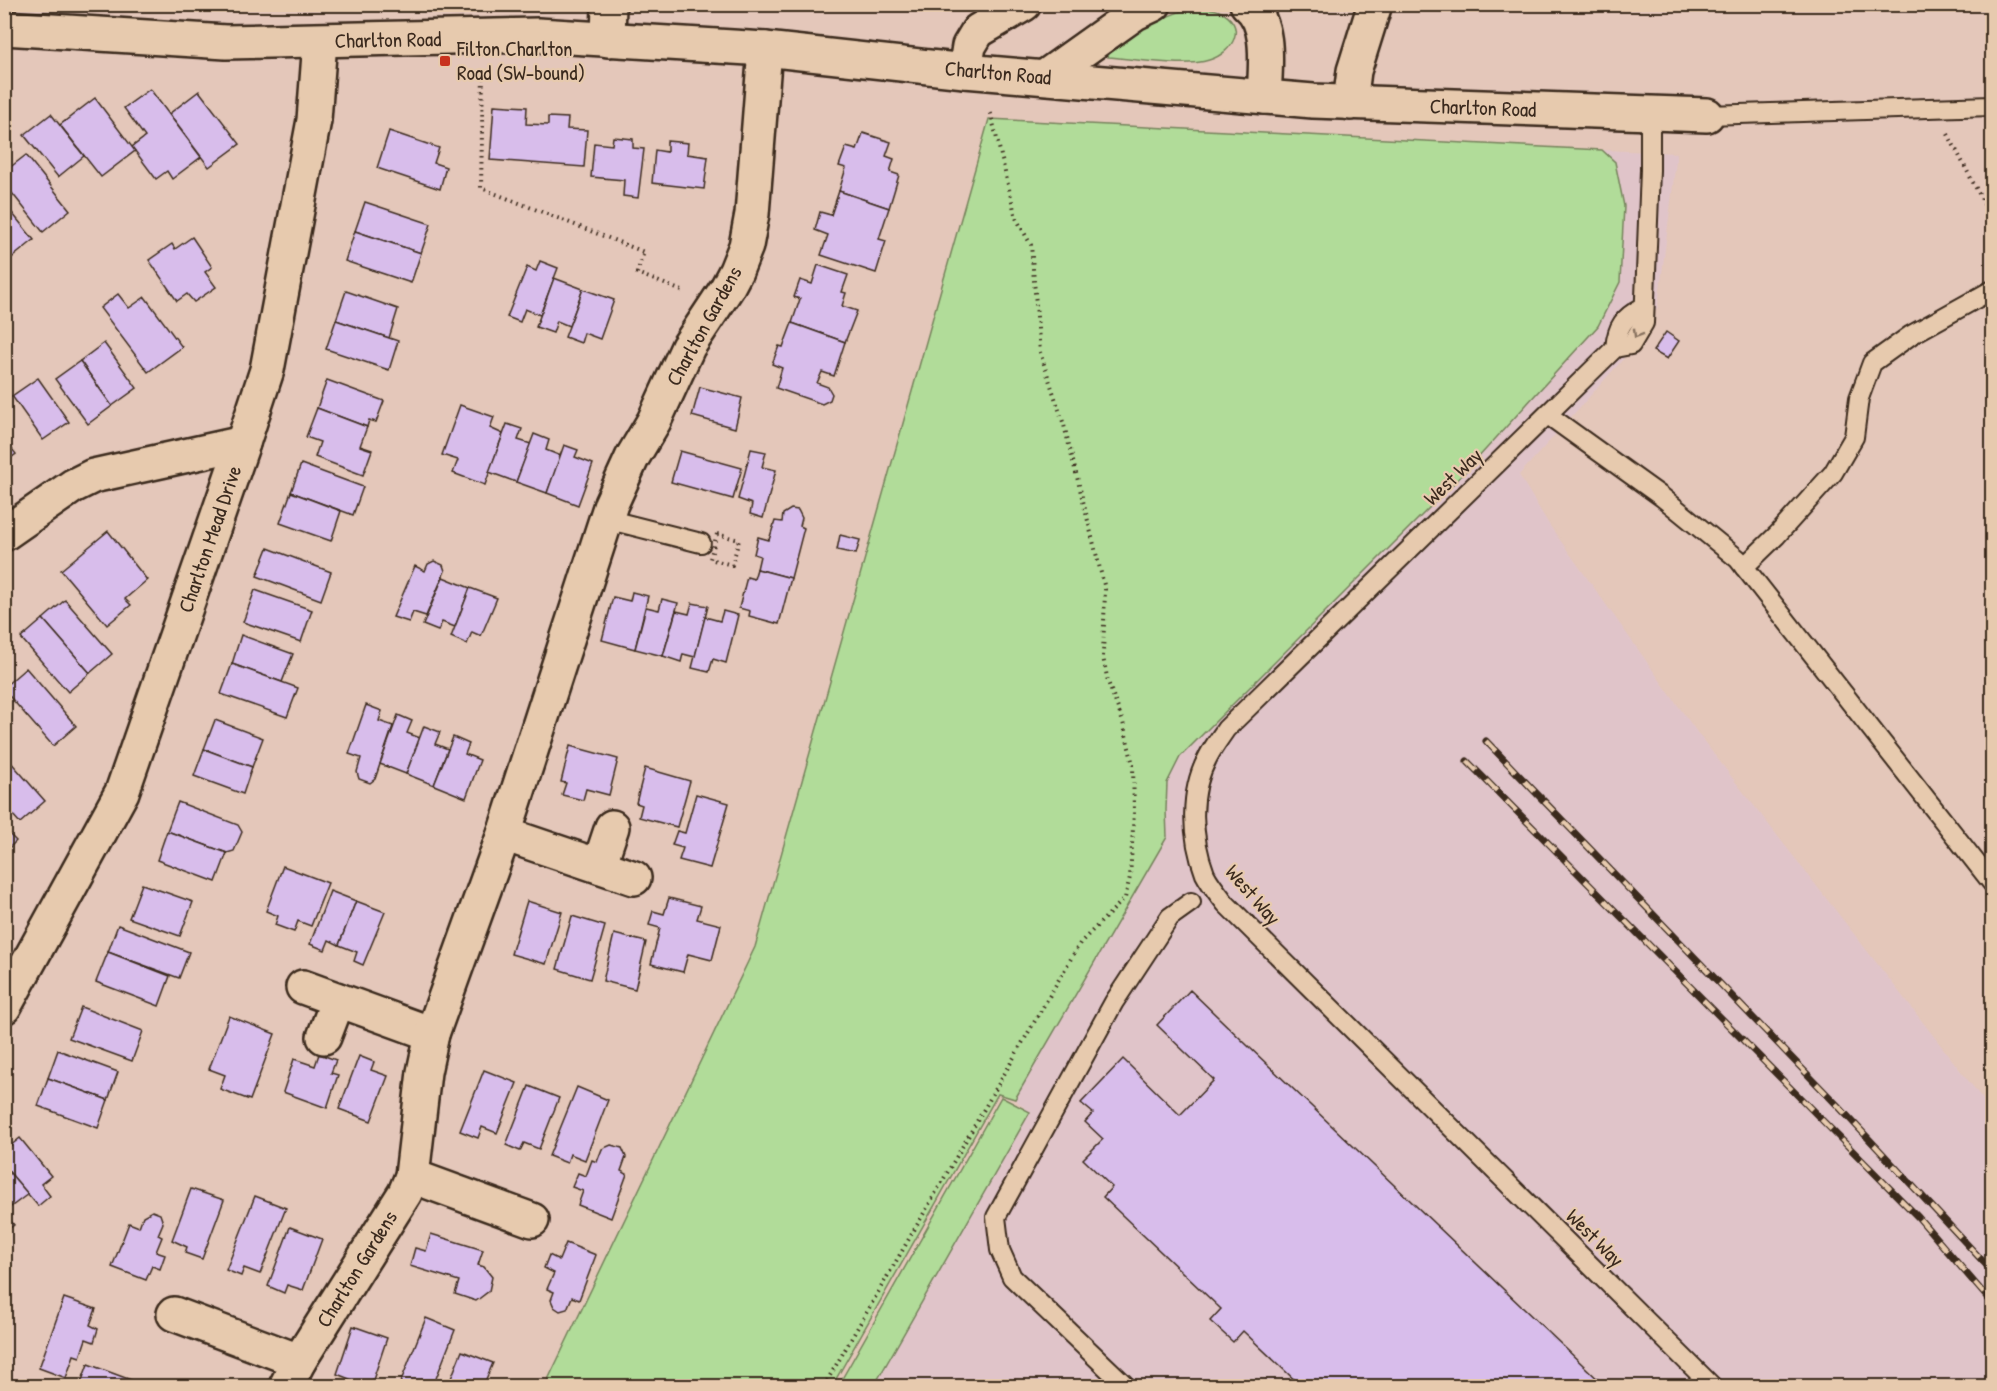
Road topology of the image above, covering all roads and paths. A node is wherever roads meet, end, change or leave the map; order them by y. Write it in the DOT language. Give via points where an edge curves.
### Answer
graph roads {
  1 [pos="609,4"];
  2 [pos="1024,4"];
  3 [pos="1154,4"];
  4 [pos="1247,4"];
  5 [pos="1375,4"];
  6 [pos="4,28"];
  7 [pos="483,36"];
  8 [pos="608,40"];
  9 [pos="320,41"];
  10 [pos="765,49"];
  11 [pos="974,72"];
  12 [pos="1045,78"];
  13 [pos="1264,97"];
  14 [pos="1350,103"];
  15 [pos="1992,106"];
  16 [pos="1933,107"];
  17 [pos="1650,114"];
  18 [pos="1707,115"];
  19 [pos="1992,219"];
  20 [pos="1992,290"];
  21 [pos="717,305"];
  22 [pos="1548,415"];
  23 [pos="243,443"];
  24 [pos="606,519"];
  25 [pos="4,534"];
  26 [pos="701,543"];
  27 [pos="1744,567"];
  28 [pos="612,827"];
  29 [pos="504,834"];
  30 [pos="599,866"];
  31 [pos="634,878"];
  32 [pos="1992,883"];
  33 [pos="1191,902"];
  34 [pos="303,987"];
  35 [pos="338,1000"];
  36 [pos="4,1007"];
  37 [pos="432,1034"];
  38 [pos="324,1037"];
  39 [pos="412,1176"];
  40 [pos="511,1221"];
  41 [pos="174,1314"];
  42 [pos="293,1374"];
  43 [pos="824,1386"];
  44 [pos="1126,1386"];
  45 [pos="1712,1386"];
  1 -- 8 [label="street"];
  2 -- 11 [label="street" via="978,31 969,46"];
  3 -- 12 [label="street" via="1135,13"];
  4 -- 13 [label="street" via="1254,10 1265,39"];
  5 -- 14 [label="street" via="1354,71"];
  6 -- 9 [label="street, Charlton Road" via="226,42"];
  7 -- 8 [label="street, Charlton Road"];
  7 -- 9 [label="street, Charlton Road"];
  7 -- 21 [label="path" via="481,188 644,252 637,273"];
  8 -- 10 [label="street, Charlton Road"];
  9 -- 23 [label="street, Charlton Mead Drive" via="314,120 269,358"];
  10 -- 11 [label="street, Charlton Road"];
  10 -- 21 [label="street, Charlton Gardens" via="750,231 736,271"];
  11 -- 12 [label="street, Charlton Road"];
  11 -- 43 [label="path" via="1016,218 1030,245 1040,352 1064,425 1105,589 1103,657 1133,765 1130,877 1125,898 1080,943"];
  12 -- 13 [label="street, Charlton Road"];
  13 -- 14 [label="street, Charlton Road"];
  14 -- 17 [label="street, Charlton Road"];
  15 -- 16 [label="lane, Charlton Road"];
  16 -- 18 [label="lane, Charlton Road"];
  16 -- 19 [label="path"];
  17 -- 18 [label="street, Charlton Road"];
  17 -- 22 [label="lane, West Way" via="1644,323 1630,345 1615,348"];
  20 -- 27 [label="lane" via="1911,335 1872,363 1859,398 1854,437 1833,473"];
  21 -- 24 [label="street, Charlton Gardens" via="684,354"];
  22 -- 27 [label="lane" via="1662,497"];
  22 -- 45 [label="lane, West Way" via="1226,729 1199,779 1193,814 1197,846 1206,876 1226,904"];
  23 -- 25 [label="street" via="93,476"];
  23 -- 36 [label="street, Charlton Mead Drive" via="122,792"];
  24 -- 26 [label="lane"];
  24 -- 29 [label="street, Charlton Gardens"];
  27 -- 32 [label="lane"];
  28 -- 30 [label="street"];
  29 -- 30 [label="street"];
  29 -- 37 [label="street, Charlton Gardens"];
  30 -- 31 [label="street"];
  33 -- 44 [label="lane" via="1170,916 1114,1002 996,1217 1000,1250 1012,1277"];
  34 -- 35 [label="street"];
  35 -- 37 [label="street"];
  35 -- 38 [label="street"];
  37 -- 39 [label="street, Charlton Gardens"];
  39 -- 40 [label="street"];
  39 -- 42 [label="street, Charlton Gardens"];
  41 -- 42 [label="street, Charlton Gardens"];
}
